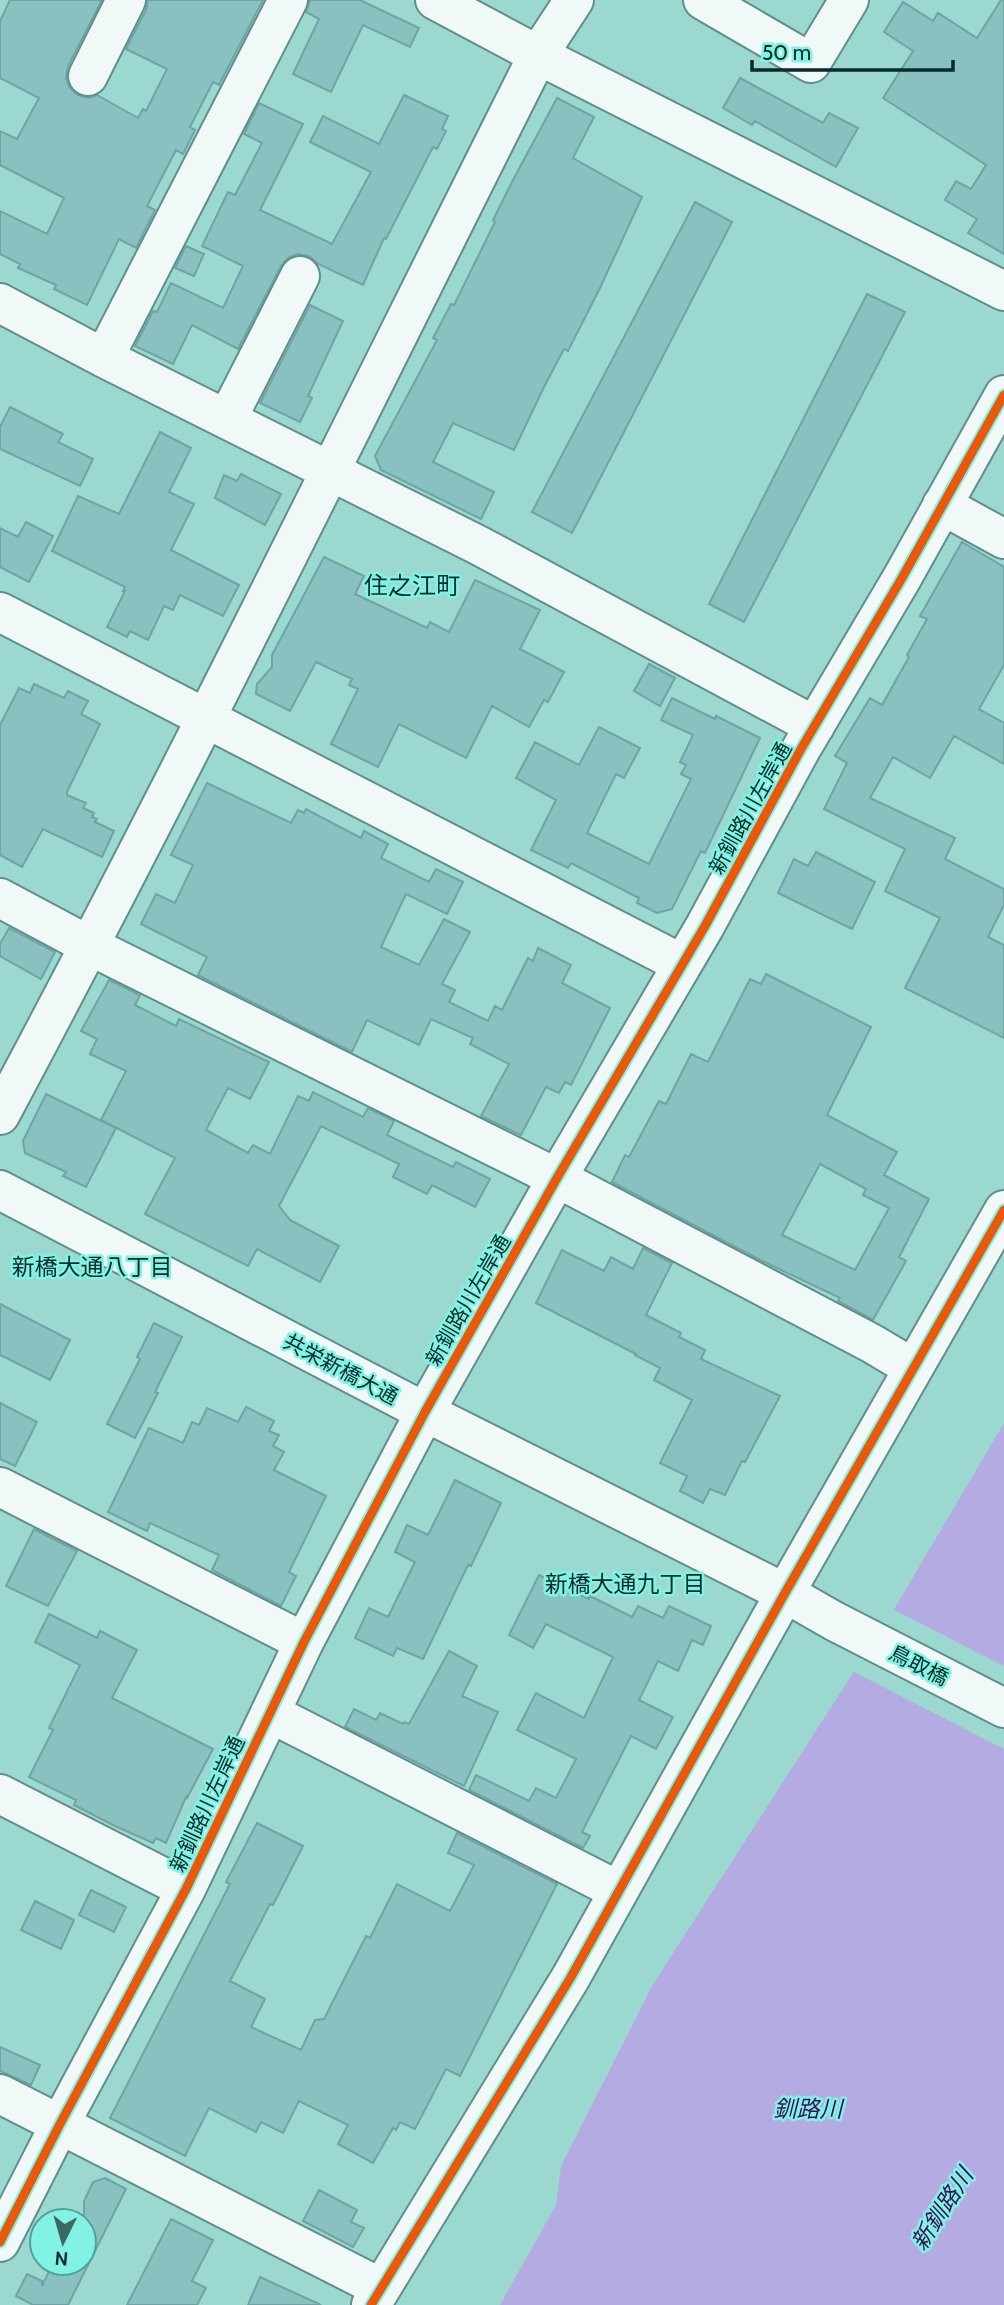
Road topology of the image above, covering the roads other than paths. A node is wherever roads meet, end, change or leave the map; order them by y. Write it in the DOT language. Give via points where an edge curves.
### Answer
graph roads {
  1 [pos="127,0"];
  2 [pos="288,0"];
  3 [pos="435,0"];
  4 [pos="574,0"];
  5 [pos="703,0"];
  6 [pos="849,0"];
  7 [pos="538,55"];
  8 [pos="88,76"];
  9 [pos="300,276"];
  10 [pos="1004,291"];
  11 [pos="0,303"];
  12 [pos="104,358"];
  13 [pos="1004,395"];
  14 [pos="227,419"];
  15 [pos="329,471"];
  16 [pos="942,505"];
  17 [pos="1004,539"];
  18 [pos="0,612"];
  19 [pos="206,719"];
  20 [pos="815,726"];
  21 [pos="0,898"];
  22 [pos="90,946"];
  23 [pos="682,964"];
  24 [pos="0,1115"];
  25 [pos="557,1178"];
  26 [pos="0,1189"];
  27 [pos="1004,1210"];
  28 [pos="913,1368"];
  29 [pos="425,1412"];
  30 [pos="0,1487"];
  31 [pos="785,1593"];
  32 [pos="834,1621"];
  33 [pos="304,1642"];
  34 [pos="1004,1708"];
  35 [pos="270,1713"];
  36 [pos="0,1794"];
  37 [pos="186,1889"];
  38 [pos="619,1891"];
  39 [pos="0,2094"];
  40 [pos="60,2124"];
  41 [pos="0,2242"];
  42 [pos="376,2297"];
  1 -- 8 [label="street"];
  2 -- 12 [label="street"];
  3 -- 7 [label="street"];
  4 -- 7 [label="street"];
  5 -- 6 [label="street" via="811,63"];
  7 -- 10 [label="street"];
  7 -- 15 [label="street"];
  9 -- 14 [label="street"];
  11 -- 12 [label="street"];
  12 -- 14 [label="street"];
  13 -- 16 [label="street, 新釧路川左岸通"];
  14 -- 15 [label="street"];
  15 -- 19 [label="street"];
  15 -- 20 [label="street" via="478,545"];
  16 -- 17 [label="street"];
  16 -- 20 [label="street, 新釧路川左岸通"];
  18 -- 19 [label="street"];
  19 -- 22 [label="street"];
  19 -- 23 [label="street"];
  20 -- 23 [label="street, 新釧路川左岸通"];
  21 -- 22 [label="street"];
  22 -- 24 [label="street"];
  22 -- 25 [label="street"];
  23 -- 25 [label="street, 新釧路川左岸通"];
  25 -- 28 [label="street"];
  25 -- 29 [label="street, 新釧路川左岸通"];
  26 -- 29 [label="street, 共栄新橋大通"];
  27 -- 28 [label="street"];
  28 -- 31 [label="street"];
  29 -- 31 [label="street, 共栄新橋大通"];
  29 -- 33 [label="street, 新釧路川左岸通"];
  30 -- 33 [label="street"];
  31 -- 32 [label="street, 共栄新橋大通"];
  31 -- 38 [label="street"];
  32 -- 34 [label="street, 鳥取橋"];
  33 -- 35 [label="street, 新釧路川左岸通"];
  35 -- 37 [label="street, 新釧路川左岸通"];
  35 -- 38 [label="street"];
  36 -- 37 [label="street"];
  37 -- 40 [label="street, 新釧路川左岸通"];
  38 -- 42 [label="street"];
  39 -- 40 [label="street"];
  40 -- 41 [label="street, 新釧路川左岸通"];
  40 -- 42 [label="street"];
}
